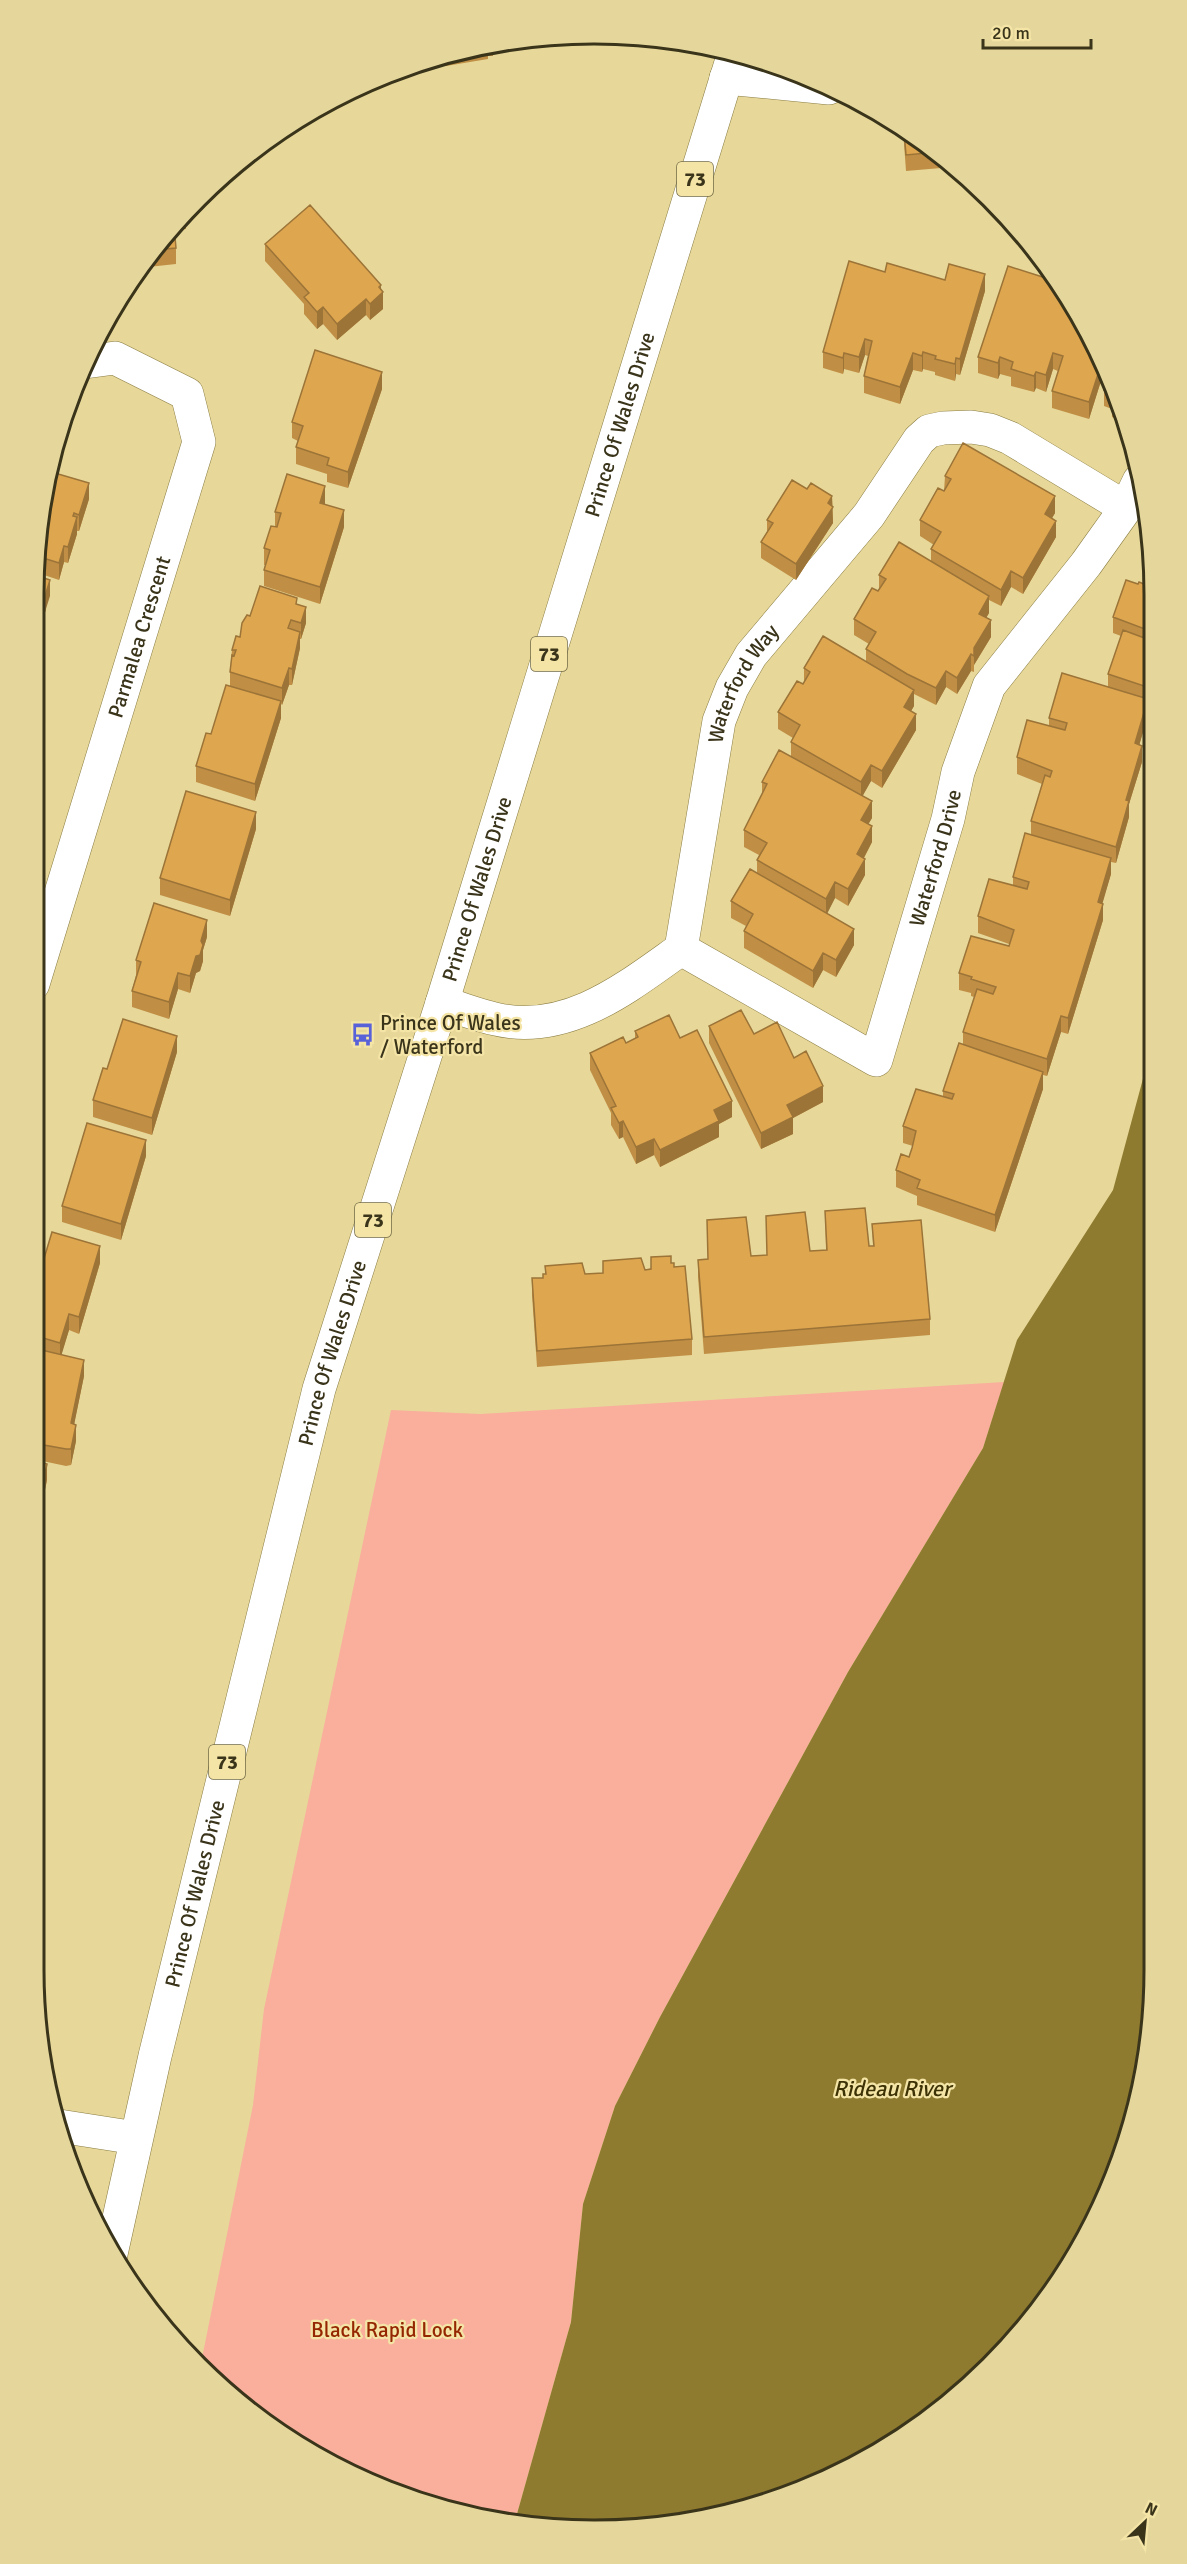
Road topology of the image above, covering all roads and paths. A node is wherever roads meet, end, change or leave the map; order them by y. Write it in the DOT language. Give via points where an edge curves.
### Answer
graph roads {
  1 [pos="730,65"];
  2 [pos="781,77"];
  3 [pos="95,361"];
  4 [pos="1132,494"];
  5 [pos="44,948"];
  6 [pos="681,949"];
  7 [pos="442,1002"];
  8 [pos="67,2127"];
  9 [pos="136,2138"];
  10 [pos="114,2240"];
  1 -- 2 [label="street"];
  1 -- 7 [label="street, Prince Of Wales Drive / 73"];
  3 -- 5 [label="street, Parmalea Crescent" via="115,358 187,394 199,442"];
  4 -- 6 [label="street, Waterford Way" via="990,430 943,428 929,431 919,440 869,515 751,655 732,688 719,721"];
  4 -- 6 [label="street, Waterford Drive" via="1086,564 989,686 958,772 948,819 876,1060"];
  6 -- 7 [label="street" via="627,988 584,1011 549,1022 496,1019"];
  7 -- 9 [label="street, Prince Of Wales Drive / 73" via="319,1389"];
  8 -- 9 [label="street"];
  9 -- 10 [label="street, Prince Of Wales Drive / 73"];
}
